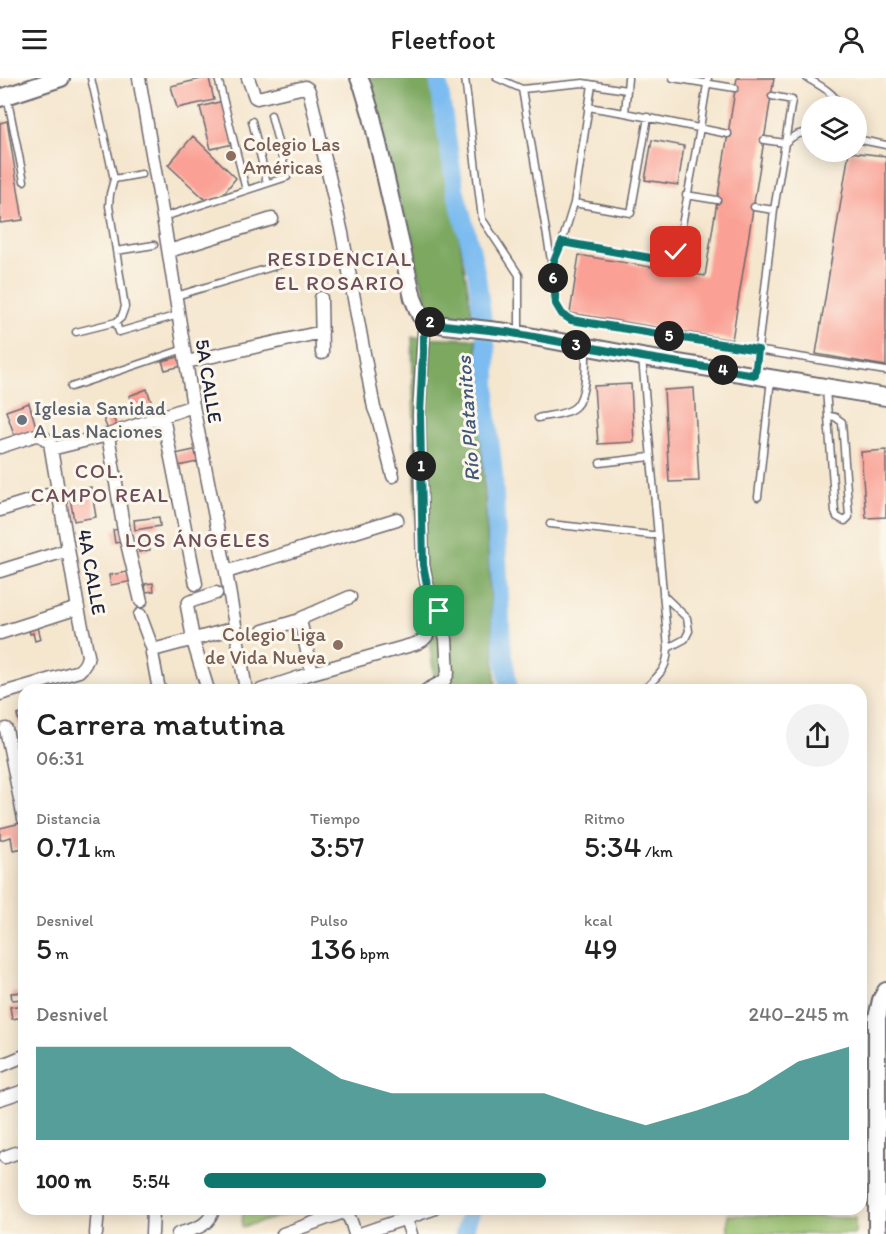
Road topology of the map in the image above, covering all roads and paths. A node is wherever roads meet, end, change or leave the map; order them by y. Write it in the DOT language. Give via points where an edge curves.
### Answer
graph roads {
  1 [pos="61,78"];
  2 [pos="91,78"];
  3 [pos="139,78"];
  4 [pos="218,78"];
  5 [pos="248,78"];
  6 [pos="358,78"];
  7 [pos="465,78"];
  8 [pos="497,78"];
  9 [pos="628,78"];
  10 [pos="673,78"];
  11 [pos="807,78"];
  12 [pos="584,81"];
  13 [pos="707,81"];
  14 [pos="592,85"];
  15 [pos="735,88"];
  16 [pos="522,89"];
  17 [pos="626,90"];
  18 [pos="772,96"];
  19 [pos="834,96"];
  20 [pos="3,97"];
  21 [pos="588,107"];
  22 [pos="625,113"];
  23 [pos="271,115"];
  24 [pos="648,117"];
  25 [pos="252,121"];
  26 [pos="700,128"];
  27 [pos="801,132"];
  28 [pos="728,134"];
  29 [pos="764,140"];
  30 [pos="867,141"];
  31 [pos="785,143"];
  32 [pos="886,145"];
  33 [pos="142,174"];
  34 [pos="114,179"];
  35 [pos="24,181"];
  36 [pos="267,183"];
  37 [pos="246,190"];
  38 [pos="686,195"];
  39 [pos="717,200"];
  40 [pos="574,203"];
  41 [pos="754,207"];
  42 [pos="774,210"];
  43 [pos="163,217"];
  44 [pos="272,219"];
  45 [pos="562,242"];
  46 [pos="154,245"];
  47 [pos="169,251"];
  48 [pos="116,252"];
  49 [pos="292,261"];
  50 [pos="552,266"];
  51 [pos="176,296"];
  52 [pos="321,298"];
  53 [pos="178,315"];
  54 [pos="426,321"];
  55 [pos="116,322"];
  56 [pos="76,332"];
  57 [pos="322,332"];
  58 [pos="513,333"];
  59 [pos="586,347"];
  60 [pos="758,350"];
  61 [pos="322,353"];
  62 [pos="185,356"];
  63 [pos="642,357"];
  64 [pos="886,371"];
  65 [pos="763,377"];
  66 [pos="71,387"];
  67 [pos="826,388"];
  68 [pos="886,397"];
  69 [pos="193,406"];
  70 [pos="829,416"];
  71 [pos="163,417"];
  72 [pos="538,418"];
  73 [pos="108,435"];
  74 [pos="0,447"];
  75 [pos="51,449"];
  76 [pos="650,457"];
  77 [pos="600,463"];
  78 [pos="393,476"];
  79 [pos="58,492"];
  80 [pos="758,497"];
  81 [pos="0,510"];
  82 [pos="398,519"];
  83 [pos="550,524"];
  84 [pos="658,535"];
  85 [pos="68,550"];
  86 [pos="0,571"];
  87 [pos="226,572"];
  88 [pos="195,584"];
  89 [pos="428,589"];
  90 [pos="216,593"];
  91 [pos="663,595"];
  92 [pos="350,597"];
  93 [pos="141,602"];
  94 [pos="78,608"];
  95 [pos="140,615"];
  96 [pos="300,620"];
  97 [pos="228,630"];
  98 [pos="263,632"];
  99 [pos="0,633"];
  100 [pos="194,640"];
  101 [pos="668,648"];
  102 [pos="153,650"];
  103 [pos="312,673"];
  104 [pos="35,684"];
  105 [pos="158,684"];
  106 [pos="206,684"];
  107 [pos="242,684"];
  108 [pos="279,684"];
  109 [pos="438,684"];
  110 [pos="650,684"];
  111 [pos="18,689"];
  112 [pos="0,694"];
  113 [pos="6,729"];
  114 [pos="18,756"];
  115 [pos="886,991"];
  116 [pos="18,1058"];
  117 [pos="0,1066"];
  118 [pos="881,1071"];
  119 [pos="18,1094"];
  120 [pos="0,1099"];
  121 [pos="18,1152"];
  122 [pos="5,1157"];
  123 [pos="98,1215"];
  124 [pos="153,1215"];
  125 [pos="211,1215"];
  126 [pos="336,1215"];
  127 [pos="349,1215"];
  128 [pos="417,1215"];
  129 [pos="406,1219"];
  130 [pos="291,1233"];
  131 [pos="96,1234"];
  132 [pos="152,1234"];
  133 [pos="178,1234"];
  134 [pos="355,1234"];
  135 [pos="360,1234"];
  136 [pos="411,1234"];
  137 [pos="877,1234"];
  1 -- 20 [label="main road"];
  2 -- 34 [label="lane"];
  3 -- 43 [label="street, 5A CALLE"];
  4 -- 37 [label="lane"];
  5 -- 78 [label="street" via="257,98 309,89 342,233 374,408"];
  6 -- 54 [label="main road" via="372,117 413,298"];
  7 -- 58 [label="lane" via="482,219 519,275"];
  8 -- 16 [label="lane"];
  9 -- 17 [label="lane"];
  10 -- 13 [label="lane"];
  11 -- 19 [label="lane"];
  12 -- 14 [label="lane"];
  12 -- 16 [label="lane"];
  13 -- 15 [label="lane"];
  13 -- 26 [label="lane"];
  14 -- 17 [label="lane"];
  14 -- 21 [label="lane"];
  16 -- 50 [label="lane"];
  17 -- 22 [label="lane"];
  18 -- 31 [label="lane" via="792,100"];
  20 -- 35 [label="lane"];
  21 -- 22 [label="lane"];
  21 -- 40 [label="lane"];
  22 -- 24 [label="lane"];
  23 -- 36 [label="lane" via="287,177"];
  24 -- 26 [label="lane"];
  24 -- 40 [label="lane" via="631,213"];
  25 -- 36 [label="lane"];
  26 -- 28 [label="lane"];
  26 -- 38 [label="lane"];
  27 -- 31 [label="lane"];
  29 -- 31 [label="lane"];
  30 -- 32 [label="lane"];
  31 -- 42 [label="lane"];
  33 -- 34 [label="lane"];
  34 -- 48 [label="lane" via="109,206"];
  36 -- 37 [label="lane"];
  37 -- 43 [label="lane"];
  38 -- 39 [label="lane"];
  38 -- 45 [label="lane" via="674,259 667,261"];
  40 -- 45 [label="lane"];
  41 -- 42 [label="lane"];
  42 -- 60 [label="lane"];
  43 -- 47 [label="street, 5A CALLE"];
  44 -- 47 [label="street"];
  45 -- 50 [label="lane"];
  46 -- 48 [label="lane"];
  47 -- 51 [label="street, 5A CALLE"];
  48 -- 55 [label="lane" via="125,307"];
  49 -- 51 [label="lane"];
  50 -- 60 [label="lane" via="556,304 571,320"];
  51 -- 53 [label="street, 5A CALLE"];
  52 -- 57 [label="street"];
  53 -- 55 [label="lane" via="119,332"];
  53 -- 62 [label="street, 5A CALLE"];
  54 -- 58 [label="main road"];
  54 -- 89 [label="street" via="420,415 423,565"];
  55 -- 56 [label="lane"];
  57 -- 61 [label="street"];
  57 -- 62 [label="street"];
  58 -- 59 [label="main road"];
  59 -- 63 [label="main road"];
  59 -- 72 [label="lane" via="582,398 574,408"];
  60 -- 64 [label="lane"];
  60 -- 65 [label="lane"];
  62 -- 66 [label="lane"];
  62 -- 69 [label="street, 5A CALLE"];
  63 -- 65 [label="main road"];
  63 -- 76 [label="lane"];
  65 -- 67 [label="main road"];
  65 -- 80 [label="lane"];
  67 -- 68 [label="main road"];
  67 -- 70 [label="lane"];
  69 -- 71 [label="street"];
  69 -- 87 [label="street, 5A CALLE"];
  70 -- 70 [label="lane" via="835,513 845,521 849,517 842,422"];
  71 -- 73 [label="street"];
  71 -- 88 [label="street"];
  73 -- 75 [label="street"];
  73 -- 93 [label="street"];
  74 -- 75 [label="street" via="36,435 50,442"];
  75 -- 79 [label="street, 4A CALLE"];
  76 -- 77 [label="lane"];
  76 -- 84 [label="lane"];
  79 -- 81 [label="street"];
  79 -- 85 [label="street, 4A CALLE"];
  82 -- 87 [label="street"];
  83 -- 84 [label="lane"];
  84 -- 91 [label="lane"];
  85 -- 86 [label="street"];
  85 -- 94 [label="street, 4A CALLE"];
  87 -- 107 [label="street, 5A CALLE"];
  89 -- 103 [label="street" via="429,632 422,641"];
  89 -- 109 [label="street" via="446,639 447,673"];
  90 -- 100 [label="street" via="187,606"];
  91 -- 101 [label="lane"];
  91 -- 101 [label="lane" via="685,615 689,632 685,639"];
  92 -- 96 [label="street"];
  94 -- 99 [label="street"];
  94 -- 104 [label="street, 4A CALLE" via="88,655 85,666"];
  95 -- 102 [label="street"];
  96 -- 98 [label="street"];
  96 -- 103 [label="street"];
  97 -- 100 [label="street"];
  100 -- 102 [label="street"];
  100 -- 106 [label="street"];
  101 -- 110 [label="lane" via="664,669"];
  102 -- 105 [label="street"];
  103 -- 108 [label="street"];
  111 -- 112 [label="street, 4A CALLE"];
  113 -- 114 [label="street"];
  115 -- 118 [label="main road" via="877,1018"];
  116 -- 117 [label="street"];
  118 -- 137 [label="main road"];
  119 -- 120 [label="street"];
  121 -- 122 [label="street"];
  123 -- 131 [label="street"];
  124 -- 132 [label="street"];
  125 -- 133 [label="street" via="204,1225"];
  126 -- 130 [label="street"];
  127 -- 134 [label="street"];
  128 -- 129 [label="street"];
  129 -- 135 [label="street"];
  129 -- 136 [label="street"];
}
